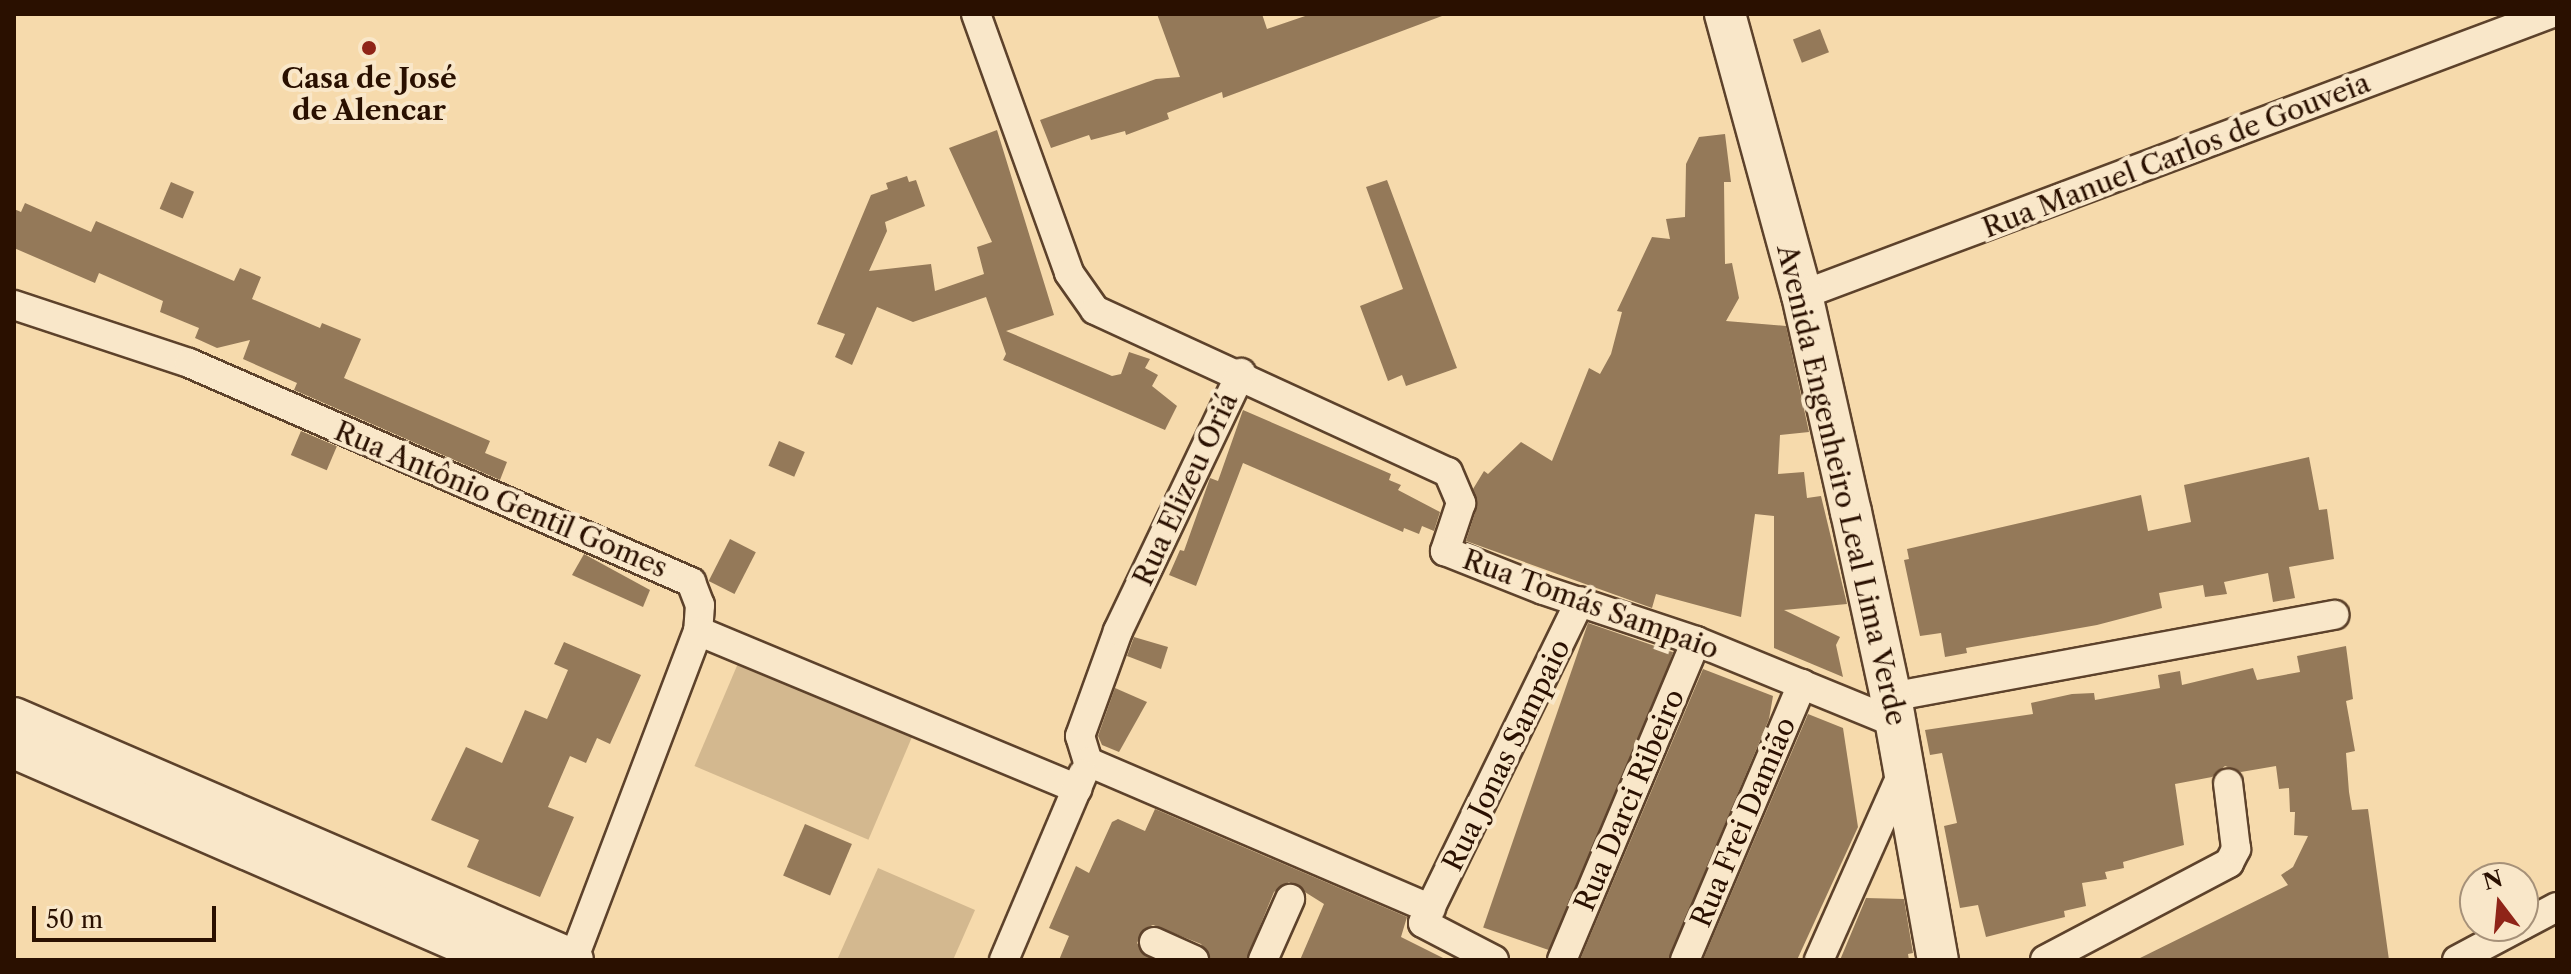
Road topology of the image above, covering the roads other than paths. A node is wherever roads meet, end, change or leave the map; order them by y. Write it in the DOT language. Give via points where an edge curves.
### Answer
graph roads {
  1 [pos="976,14"];
  2 [pos="1725,14"];
  3 [pos="2550,14"];
  4 [pos="1802,295"];
  5 [pos="14,305"];
  6 [pos="1241,373"];
  7 [pos="1580,601"];
  8 [pos="2334,615"];
  9 [pos="698,631"];
  10 [pos="1696,641"];
  11 [pos="1802,684"];
  12 [pos="1893,710"];
  13 [pos="14,718"];
  14 [pos="14,748"];
  15 [pos="1088,762"];
  16 [pos="1905,769"];
  17 [pos="2228,783"];
  18 [pos="1077,789"];
  19 [pos="1290,899"];
  20 [pos="401,900"];
  21 [pos="2557,907"];
  22 [pos="1431,909"];
  23 [pos="2539,917"];
  24 [pos="1154,942"];
  25 [pos="2491,942"];
  26 [pos="501,960"];
  27 [pos="573,960"];
  28 [pos="1004,960"];
  29 [pos="1194,960"];
  30 [pos="1263,960"];
  31 [pos="1494,960"];
  32 [pos="1562,960"];
  33 [pos="1685,960"];
  34 [pos="1819,960"];
  35 [pos="1938,960"];
  36 [pos="2045,960"];
  37 [pos="2457,960"];
  1 -- 6 [label="street, Rua Elizeu Oriá" via="1069,273 1083,298 1120,324"];
  2 -- 4 [label="street, Avenida Engenheiro Leal Lima Verde"];
  3 -- 4 [label="street, Rua Manuel Carlos de Gouveia"];
  4 -- 12 [label="street, Avenida Engenheiro Leal Lima Verde"];
  5 -- 9 [label="street, Rua Antônio Gentil Gomes" via="189,363 666,567 691,582 700,605"];
  6 -- 7 [label="street, Rua Tomás Sampaio" via="1448,472 1461,503 1445,551"];
  6 -- 15 [label="street, Rua Elizeu Oriá" via="1118,631 1080,736"];
  7 -- 10 [label="street, Rua Tomás Sampaio"];
  7 -- 22 [label="street, Rua Jonas Sampaio"];
  8 -- 12 [label="street"];
  9 -- 18 [label="street"];
  9 -- 27 [label="street"];
  10 -- 11 [label="street, Rua Tomás Sampaio"];
  10 -- 32 [label="street, Rua Darci Ribeiro"];
  11 -- 12 [label="street, Rua Tomás Sampaio"];
  11 -- 33 [label="street, Rua Frei Damião"];
  12 -- 16 [label="street, Avenida Engenheiro Leal Lima Verde"];
  13 -- 20 [label="street"];
  14 -- 20 [label="street"];
  15 -- 18 [label="street, Rua Elizeu Oriá"];
  15 -- 22 [label="street"];
  16 -- 34 [label="street"];
  16 -- 35 [label="street, Avenida Engenheiro Leal Lima Verde"];
  17 -- 36 [label="street" via="2236,849 2229,863"];
  18 -- 28 [label="street, Rua Elizeu Oriá"];
  19 -- 30 [label="street"];
  20 -- 26 [label="street"];
  20 -- 27 [label="street"];
  21 -- 23 [label="street"];
  22 -- 31 [label="street" via="1423,923"];
  24 -- 29 [label="street"];
  25 -- 37 [label="street"];
}
